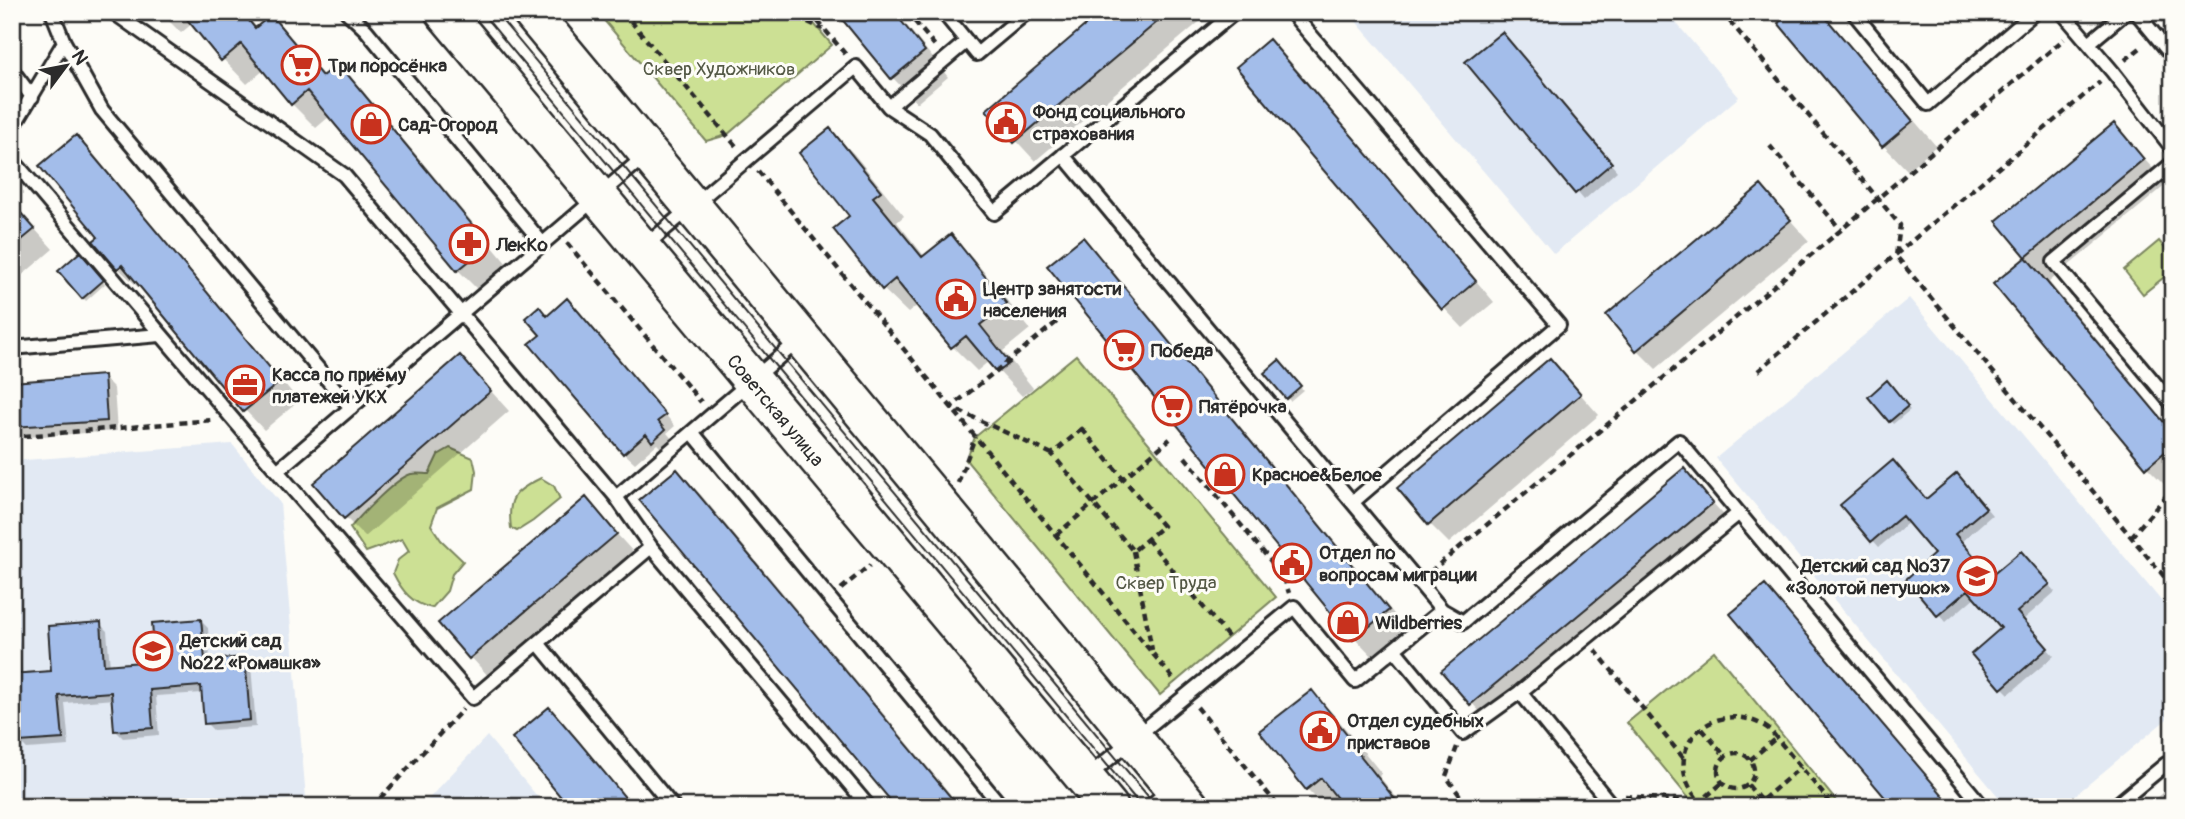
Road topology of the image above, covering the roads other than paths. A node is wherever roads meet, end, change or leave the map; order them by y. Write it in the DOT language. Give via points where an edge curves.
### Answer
graph roads {
  1 [pos="52,12"];
  2 [pos="113,12"];
  3 [pos="347,12"];
  4 [pos="444,12"];
  5 [pos="531,12"];
  6 [pos="943,12"];
  7 [pos="1027,12"];
  8 [pos="1235,12"];
  9 [pos="1291,12"];
  10 [pos="1853,12"];
  11 [pos="2035,12"];
  12 [pos="2062,12"];
  13 [pos="2126,12"];
  14 [pos="2136,12"];
  15 [pos="967,41"];
  16 [pos="64,42"];
  17 [pos="2089,43"];
  18 [pos="2173,57"];
  19 [pos="12,70"];
  20 [pos="32,97"];
  21 [pos="889,107"];
  22 [pos="12,129"];
  23 [pos="2173,149"];
  24 [pos="648,153"];
  25 [pos="1063,155"];
  26 [pos="12,159"];
  27 [pos="2173,163"];
  28 [pos="598,196"];
  29 [pos="692,206"];
  30 [pos="542,244"];
  31 [pos="642,248"];
  32 [pos="461,314"];
  33 [pos="160,335"];
  34 [pos="802,339"];
  35 [pos="12,348"];
  36 [pos="752,380"];
  37 [pos="2173,405"];
  38 [pos="351,408"];
  39 [pos="692,432"];
  40 [pos="277,471"];
  41 [pos="616,497"];
  42 [pos="1353,502"];
  43 [pos="1739,513"];
  44 [pos="651,548"];
  45 [pos="1443,610"];
  46 [pos="538,643"];
  47 [pos="1394,649"];
  48 [pos="1520,692"];
  49 [pos="1133,739"];
  50 [pos="2166,764"];
  51 [pos="1085,778"];
  52 [pos="1171,800"];
  53 [pos="673,807"];
  54 [pos="869,807"];
  55 [pos="1002,807"];
  56 [pos="1109,807"];
  57 [pos="1613,807"];
  58 [pos="1983,807"];
  59 [pos="2114,807"];
  1 -- 16 [label="lane"];
  2 -- 32 [label="lane" via="344,175"];
  3 -- 30 [label="lane"];
  4 -- 28 [label="main road, Советская улица"];
  5 -- 24 [label="main road"];
  6 -- 15 [label="lane"];
  7 -- 15 [label="lane" via="977,54"];
  8 -- 25 [label="lane"];
  9 -- 42 [label="lane" via="1559,325"];
  10 -- 11 [label="lane" via="1928,104"];
  12 -- 17 [label="lane"];
  13 -- 17 [label="lane"];
  14 -- 18 [label="lane"];
  15 -- 21 [label="lane"];
  16 -- 20 [label="lane"];
  16 -- 38 [label="lane" via="102,110"];
  17 -- 23 [label="lane"];
  19 -- 20 [label="lane"];
  20 -- 22 [label="lane"];
  21 -- 25 [label="lane" via="930,134 994,213"];
  21 -- 29 [label="lane" via="856,67"];
  24 -- 28 [label="lane"];
  24 -- 29 [label="main road"];
  25 -- 42 [label="lane"];
  26 -- 33 [label="lane"];
  27 -- 37 [label="lane" via="2054,262"];
  28 -- 30 [label="lane"];
  28 -- 31 [label="main road, Советская улица"];
  29 -- 31 [label="lane"];
  29 -- 34 [label="main road"];
  30 -- 32 [label="lane"];
  31 -- 36 [label="main road, Советская улица"];
  32 -- 38 [label="lane"];
  32 -- 41 [label="lane"];
  33 -- 35 [label="lane"];
  33 -- 40 [label="lane"];
  34 -- 36 [label="lane"];
  34 -- 49 [label="main road"];
  36 -- 39 [label="lane"];
  36 -- 51 [label="main road, Советская улица"];
  38 -- 40 [label="lane"];
  39 -- 41 [label="lane"];
  39 -- 55 [label="lane"];
  40 -- 46 [label="lane" via="473,698"];
  41 -- 44 [label="lane"];
  42 -- 45 [label="lane"];
  43 -- 45 [label="lane" via="1679,441 1463,622"];
  43 -- 48 [label="lane"];
  43 -- 58 [label="lane"];
  44 -- 46 [label="lane"];
  44 -- 54 [label="lane"];
  45 -- 47 [label="lane"];
  46 -- 53 [label="lane"];
  47 -- 48 [label="lane" via="1464,733"];
  47 -- 49 [label="lane" via="1355,681 1294,607"];
  48 -- 57 [label="lane"];
  49 -- 51 [label="lane"];
  49 -- 52 [label="main road"];
  50 -- 59 [label="lane"];
  51 -- 56 [label="main road, Советская улица"];
}
